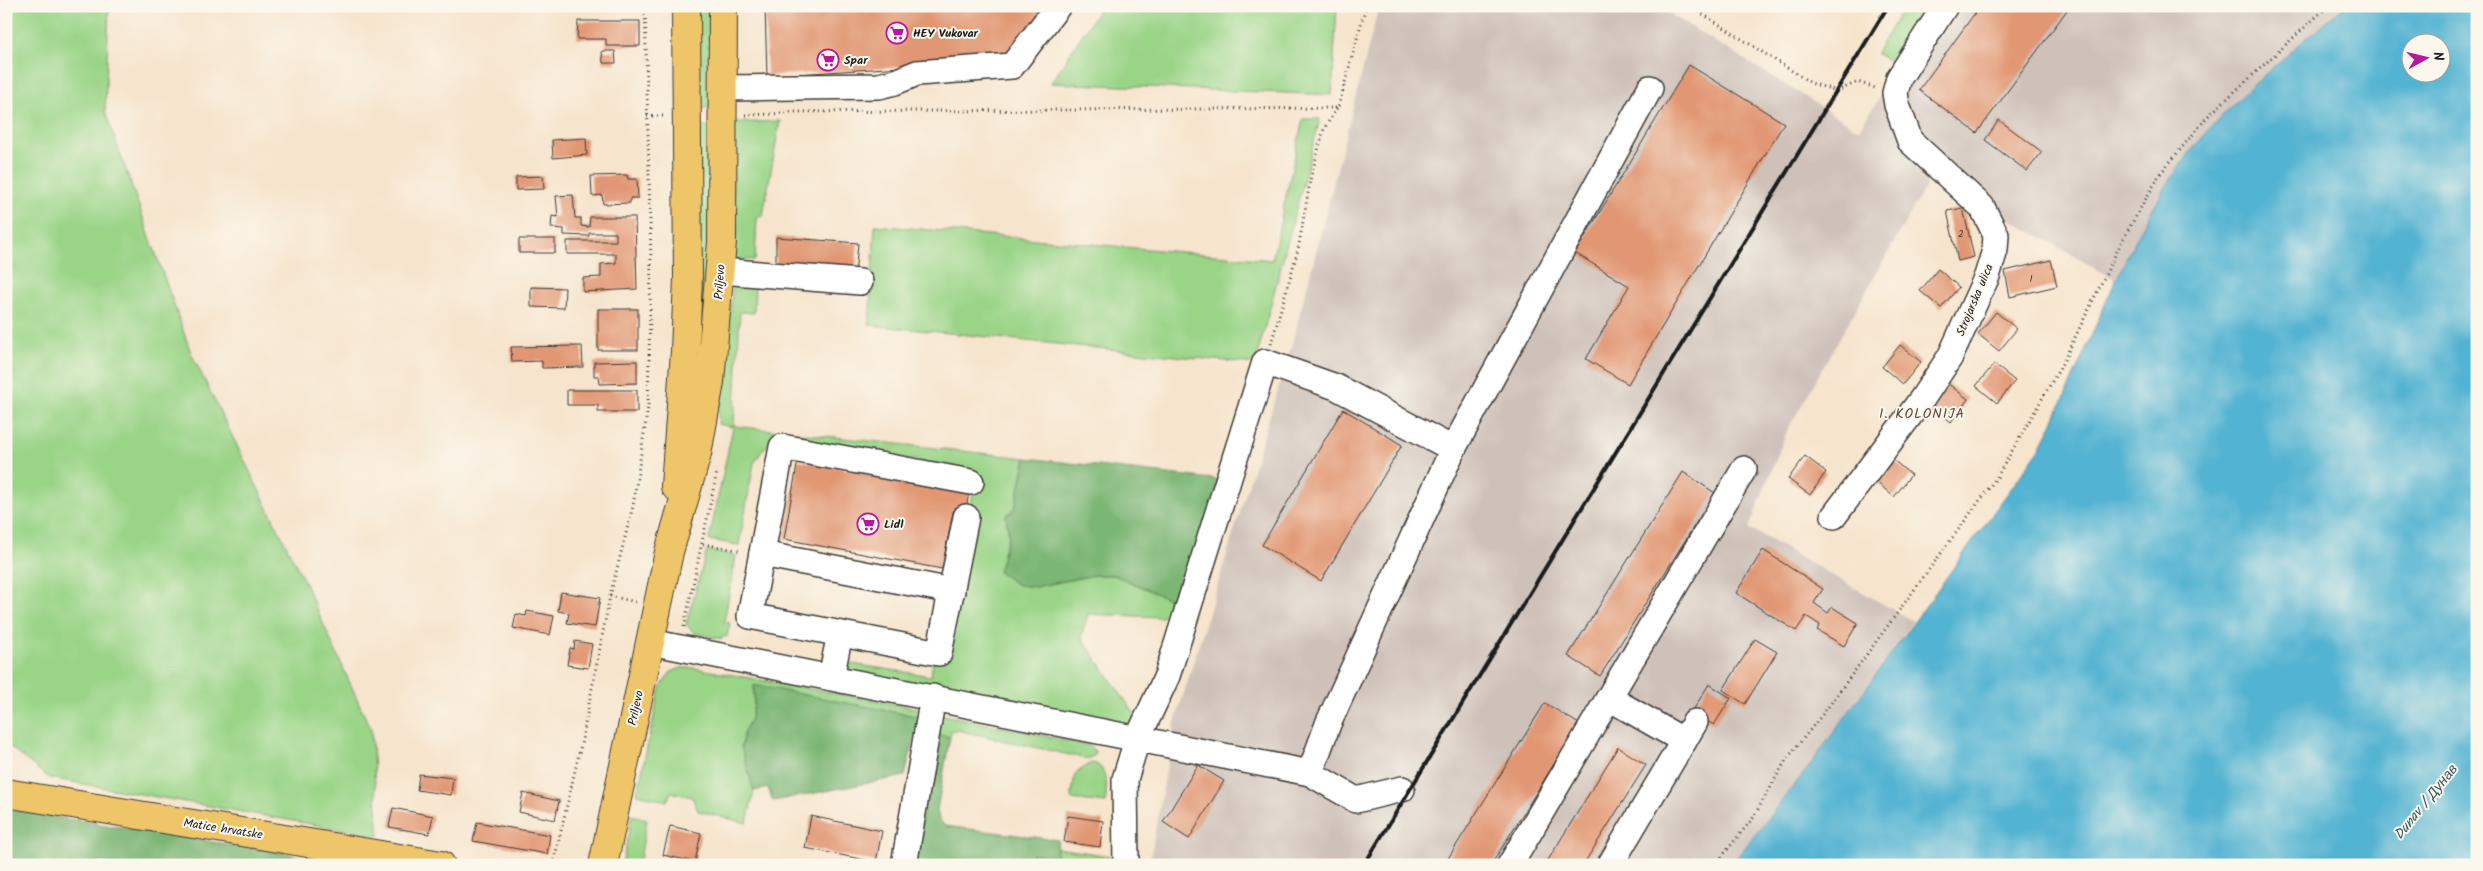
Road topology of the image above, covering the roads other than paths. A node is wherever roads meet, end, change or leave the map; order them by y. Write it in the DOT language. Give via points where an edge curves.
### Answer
graph roads {
  1 [pos="686,6"];
  2 [pos="723,6"];
  3 [pos="1058,6"];
  4 [pos="1945,6"];
  5 [pos="723,88"];
  6 [pos="1650,88"];
  7 [pos="721,272"];
  8 [pos="860,282"];
  9 [pos="1453,449"];
  10 [pos="1744,470"];
  11 [pos="971,482"];
  12 [pos="1834,516"];
  13 [pos="966,517"];
  14 [pos="669,552"];
  15 [pos="762,554"];
  16 [pos="952,591"];
  17 [pos="840,634"];
  18 [pos="650,642"];
  19 [pos="832,677"];
  20 [pos="933,698"];
  21 [pos="1609,698"];
  22 [pos="1137,740"];
  23 [pos="1310,773"];
  24 [pos="1402,789"];
  25 [pos="6,793"];
  26 [pos="441,865"];
  27 [pos="603,865"];
  28 [pos="904,865"];
  29 [pos="1126,865"];
  30 [pos="1510,865"];
  31 [pos="1610,865"];
  1 -- 14 [label="main road, Priljevo" via="688,278"];
  2 -- 5 [label="main road, Priljevo"];
  3 -- 5 [label="street" via="1012,66 917,73 878,86"];
  4 -- 12 [label="street, Strojarska ulica" via="1899,78 1895,93 1897,105 1910,141 1982,207 1996,235 1995,250 1950,357"];
  5 -- 7 [label="main road, Priljevo"];
  6 -- 9 [label="street"];
  7 -- 8 [label="street"];
  7 -- 14 [label="main road, Priljevo" via="703,423"];
  9 -- 22 [label="street" via="1336,387 1265,362 1167,676"];
  9 -- 23 [label="street" via="1328,724"];
  10 -- 21 [label="street"];
  11 -- 15 [label="street" via="782,447"];
  13 -- 16 [label="street"];
  14 -- 18 [label="main road, Priljevo"];
  15 -- 16 [label="street"];
  15 -- 17 [label="street" via="750,616"];
  16 -- 17 [label="street" via="939,653"];
  17 -- 19 [label="street"];
  18 -- 19 [label="street"];
  18 -- 27 [label="main road, Priljevo"];
  19 -- 20 [label="street"];
  20 -- 22 [label="street"];
  20 -- 28 [label="street"];
  21 -- 30 [label="street"];
  21 -- 31 [label="street" via="1689,731"];
  22 -- 23 [label="street"];
  22 -- 29 [label="street" via="1125,779"];
  23 -- 24 [label="street" via="1356,800"];
  25 -- 26 [label="main road, Matice hrvatske"];
}
